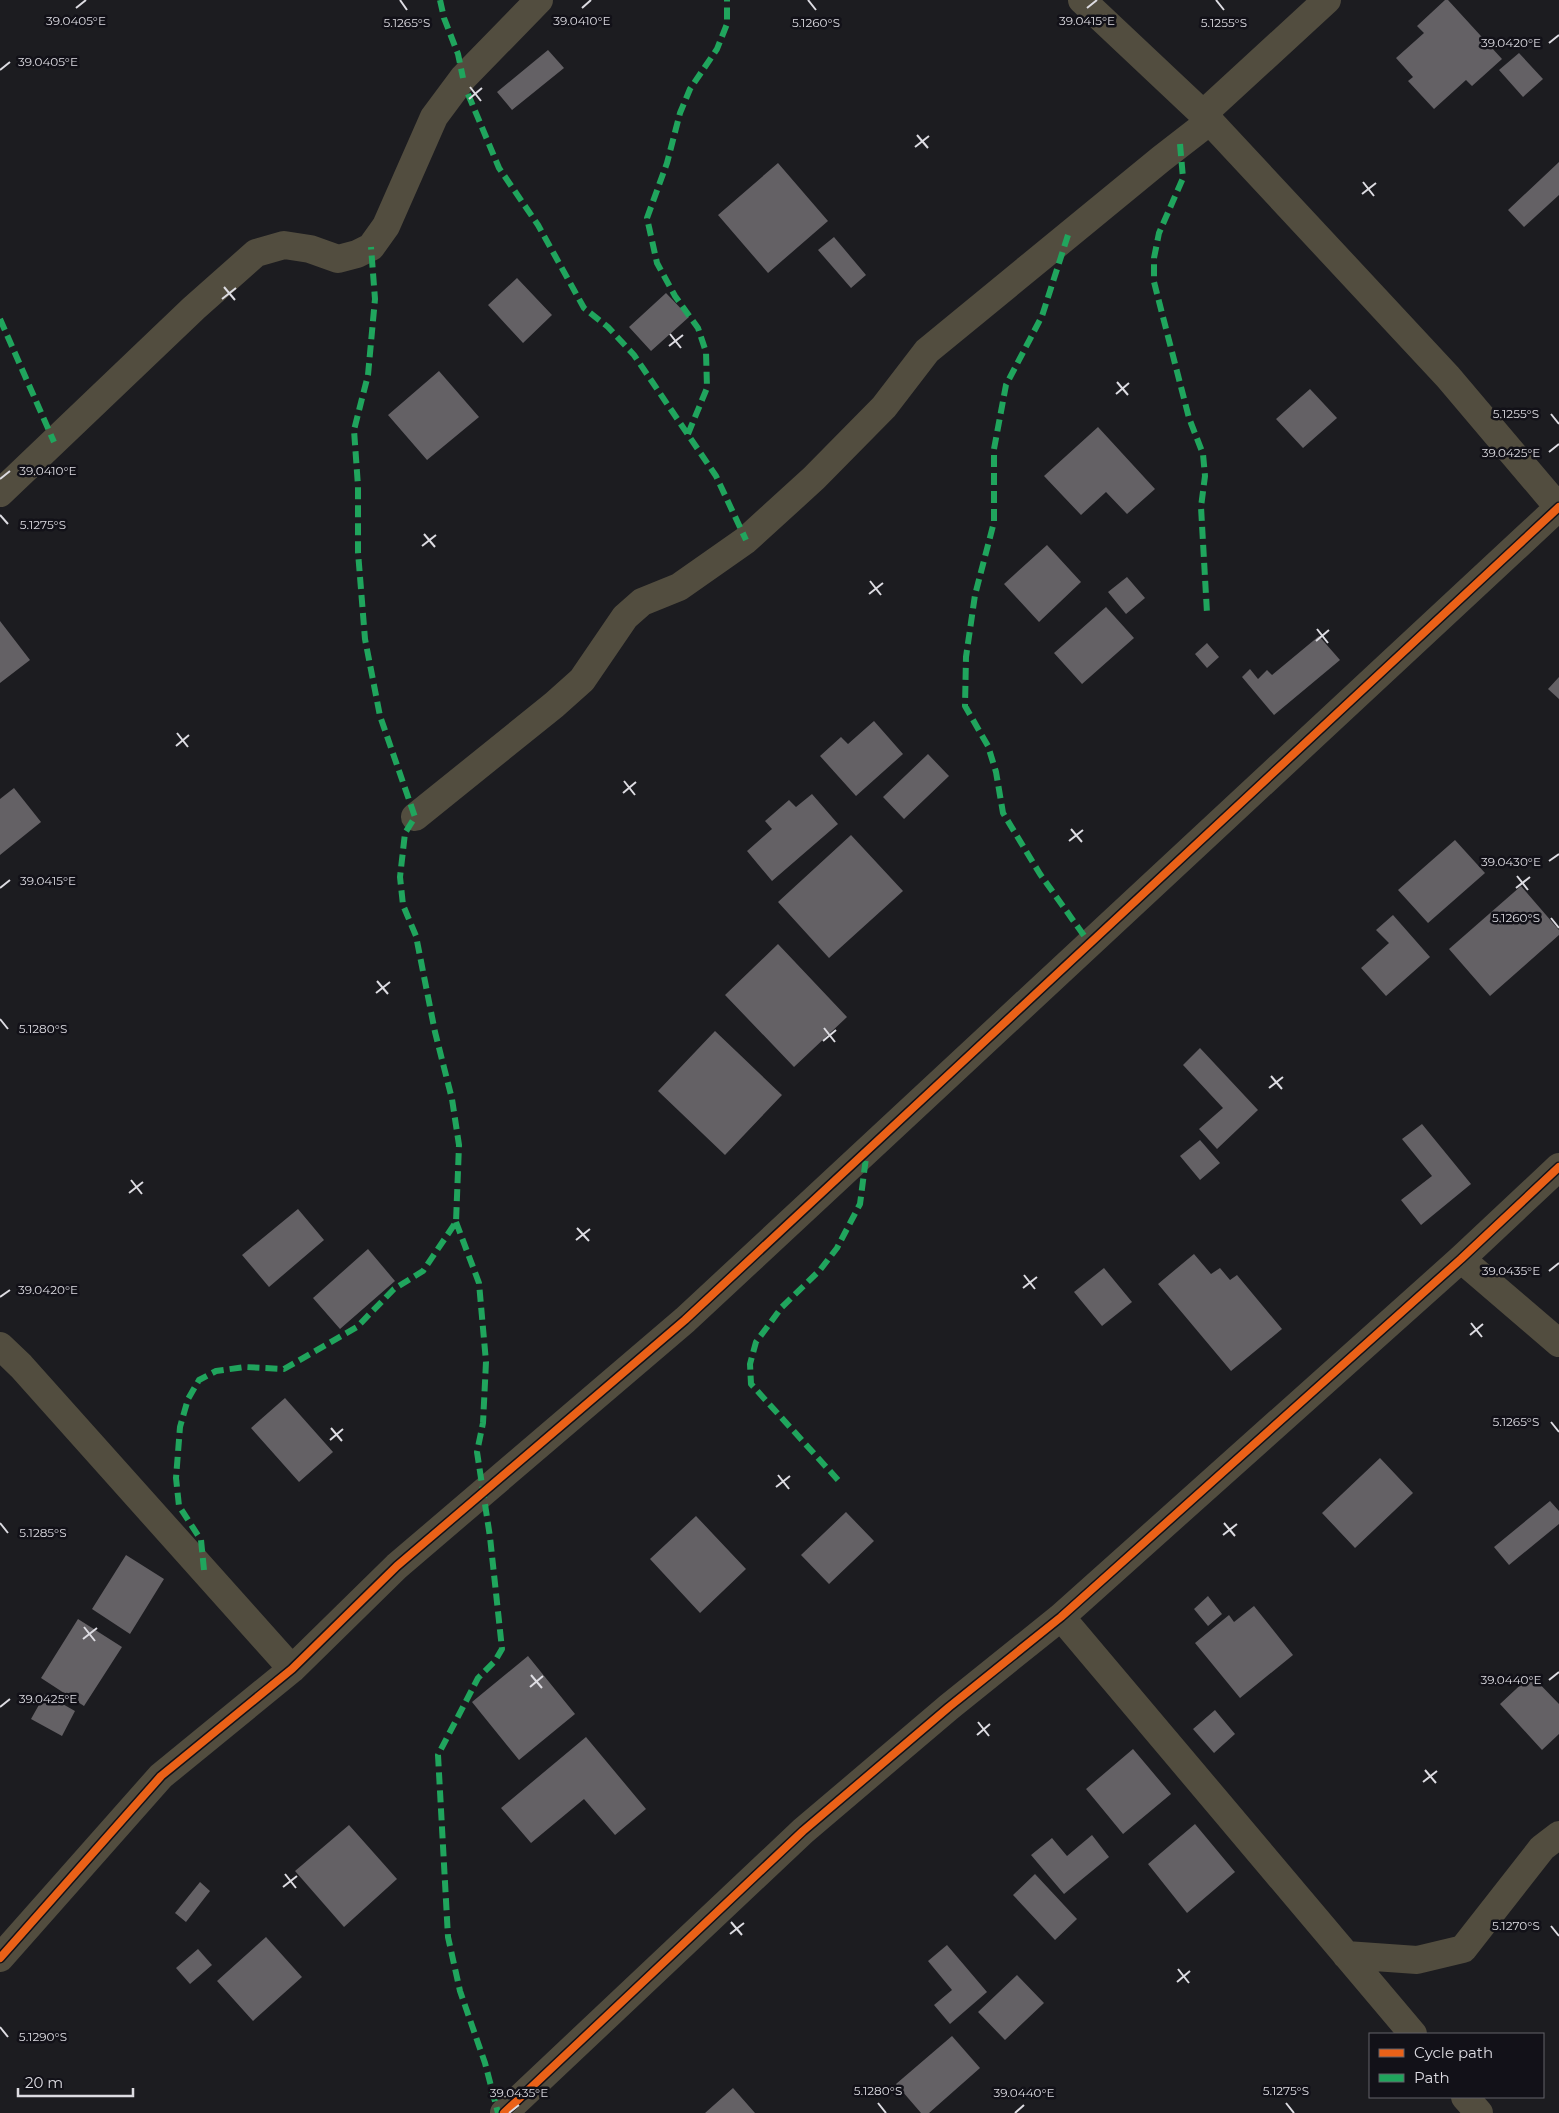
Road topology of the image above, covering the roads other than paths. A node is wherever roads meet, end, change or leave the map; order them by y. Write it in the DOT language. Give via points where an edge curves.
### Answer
graph roads {
  1 [pos="539,0"];
  2 [pos="1082,0"];
  3 [pos="1327,0"];
  4 [pos="1206,118"];
  5 [pos="0,493"];
  6 [pos="1559,508"];
  7 [pos="415,817"];
  8 [pos="1559,1167"];
  9 [pos="1461,1259"];
  10 [pos="1559,1343"];
  11 [pos="0,1346"];
  12 [pos="1061,1617"];
  13 [pos="292,1669"];
  14 [pos="1559,1835"];
  15 [pos="1346,1955"];
  16 [pos="0,1958"];
  17 [pos="1412,2033"];
  18 [pos="1466,2098"];
  19 [pos="504,2113"];
  20 [pos="1479,2113"];
  1 -- 5 [label="street" via="463,78 434,116 386,226 371,247 338,259 310,249 284,245 256,253"];
  2 -- 4 [label="street"];
  3 -- 4 [label="street"];
  4 -- 6 [label="street" via="1448,377"];
  4 -- 7 [label="street" via="1161,159 927,351 884,406 814,478 746,540 679,587 642,602 624,616 582,680"];
  6 -- 13 [label="street" via="693,1313 397,1566"];
  8 -- 9 [label="street"];
  9 -- 10 [label="street"];
  9 -- 12 [label="street"];
  11 -- 13 [label="street"];
  12 -- 15 [label="street"];
  12 -- 19 [label="street" via="803,1831"];
  13 -- 16 [label="street" via="161,1776"];
  14 -- 15 [label="street" via="1542,1848 1463,1949 1417,1960"];
  15 -- 17 [label="street"];
  18 -- 20 [label="street"];
}
